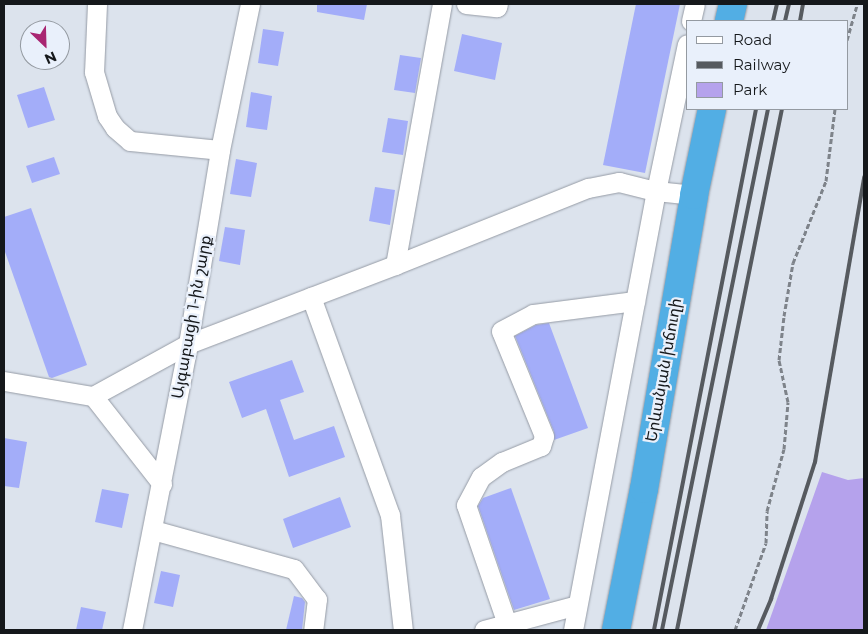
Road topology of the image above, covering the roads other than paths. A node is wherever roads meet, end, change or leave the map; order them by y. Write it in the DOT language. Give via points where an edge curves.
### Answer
graph roads {
  1 [pos="97,4"];
  2 [pos="250,4"];
  3 [pos="442,4"];
  4 [pos="466,4"];
  5 [pos="498,4"];
  6 [pos="695,4"];
  7 [pos="733,4"];
  8 [pos="692,20"];
  9 [pos="729,20"];
  10 [pos="686,49"];
  11 [pos="712,110"];
  12 [pos="220,150"];
  13 [pos="656,191"];
  14 [pos="694,195"];
  15 [pos="395,266"];
  16 [pos="311,298"];
  17 [pos="635,301"];
  18 [pos="188,344"];
  19 [pos="4,381"];
  20 [pos="93,396"];
  21 [pos="162,484"];
  22 [pos="153,530"];
  23 [pos="577,605"];
  24 [pos="507,624"];
  25 [pos="132,630"];
  26 [pos="313,630"];
  27 [pos="403,630"];
  28 [pos="484,630"];
  29 [pos="573,630"];
  30 [pos="616,630"];
  1 -- 12 [label="street" via="94,72 107,116 115,128 130,141"];
  2 -- 12 [label="street, Այգաբացի 1-ին շարք"];
  3 -- 15 [label="street"];
  4 -- 5 [label="street" via="497,7"];
  6 -- 8 [label="street"];
  7 -- 9 [label="highway"];
  10 -- 13 [label="street"];
  11 -- 14 [label="highway, Երևանյան խճուղի"];
  12 -- 18 [label="street, Այգաբացի 1-ին շարք"];
  13 -- 14 [label="street"];
  13 -- 15 [label="street" via="619,182 588,188"];
  13 -- 17 [label="street"];
  14 -- 30 [label="highway, Երևանյան խճուղի" via="644,489"];
  15 -- 16 [label="street"];
  16 -- 18 [label="street"];
  16 -- 27 [label="street" via="390,515"];
  17 -- 23 [label="street"];
  17 -- 24 [label="street" via="533,314 501,331 544,436 542,446 502,462 482,477 466,505"];
  18 -- 20 [label="street"];
  18 -- 21 [label="street, Այգաբացի 1-ին շարք"];
  19 -- 20 [label="street"];
  20 -- 21 [label="street"];
  21 -- 22 [label="street, Այգաբացի 1-ին շարք"];
  22 -- 25 [label="street, Այգաբացի 1-ին շարք"];
  22 -- 26 [label="street" via="294,568 317,599"];
  23 -- 24 [label="street"];
  23 -- 29 [label="street"];
  24 -- 28 [label="street"];
}
